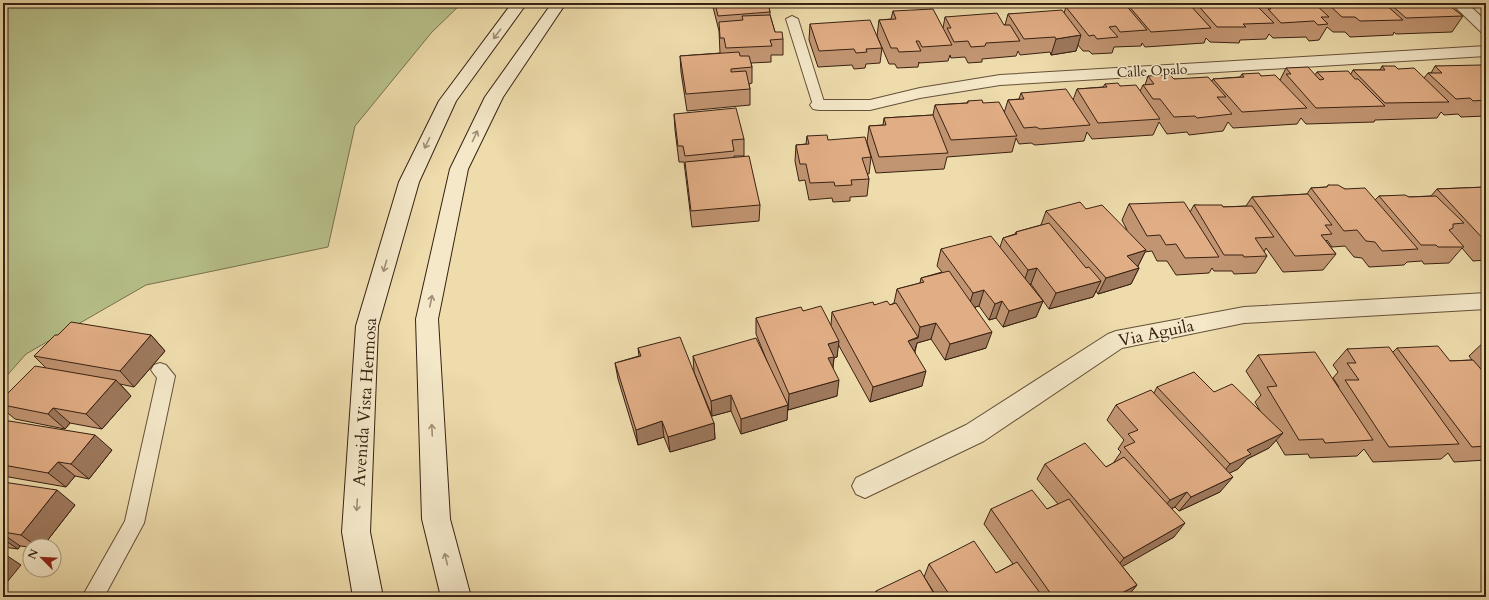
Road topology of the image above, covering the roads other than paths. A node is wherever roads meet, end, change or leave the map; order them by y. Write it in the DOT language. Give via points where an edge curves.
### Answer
graph roads {
  1 [pos="520,3"];
  2 [pos="559,3"];
  3 [pos="1458,3"];
  4 [pos="792,19"];
  5 [pos="1486,30"];
  6 [pos="1486,51"];
  7 [pos="819,105"];
  8 [pos="1486,301"];
  9 [pos="160,370"];
  10 [pos="865,486"];
  11 [pos="93,597"];
  12 [pos="368,597"];
  13 [pos="456,597"];
  1 -- 12 [label="main road, Avenida Vista Hermosa, one-way" via="448,101 412,175 367,326 356,532"];
  13 -- 2 [label="main road, one-way" via="436,519 427,319 459,169 494,97"];
  3 -- 5 [label="main road"];
  4 -- 7 [label="lane"];
  6 -- 7 [label="main road, Calle Opalo" via="1000,80 920,93 870,105"];
  8 -- 10 [label="main road, Via Aguila" via="1244,315 1116,340 974,433"];
  9 -- 11 [label="lane" via="166,376 134,523"];
}
